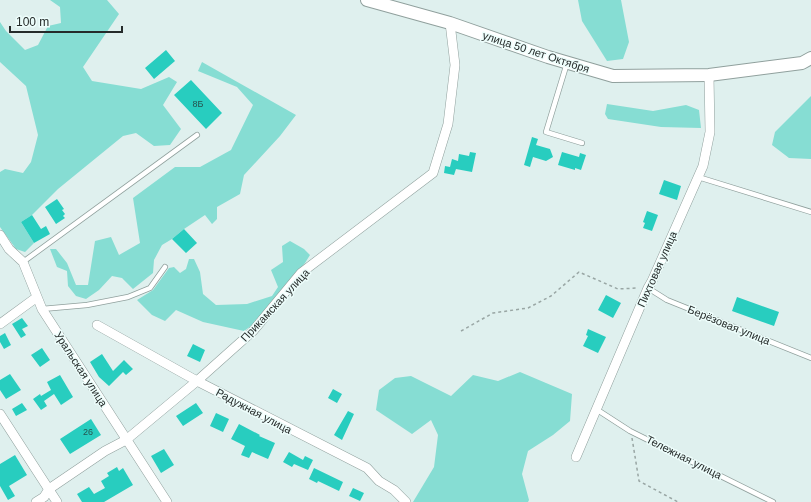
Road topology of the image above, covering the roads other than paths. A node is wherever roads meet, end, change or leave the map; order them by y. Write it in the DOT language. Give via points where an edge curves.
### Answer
graph roads {
  1 [pos="367,0"];
  2 [pos="450,23"];
  3 [pos="811,58"];
  4 [pos="567,63"];
  5 [pos="709,75"];
  6 [pos="197,135"];
  7 [pos="582,143"];
  8 [pos="697,177"];
  9 [pos="811,212"];
  10 [pos="0,235"];
  11 [pos="23,262"];
  12 [pos="166,267"];
  13 [pos="648,288"];
  14 [pos="37,297"];
  15 [pos="42,310"];
  16 [pos="0,324"];
  17 [pos="96,325"];
  18 [pos="811,358"];
  19 [pos="197,381"];
  20 [pos="596,409"];
  21 [pos="0,414"];
  22 [pos="126,440"];
  23 [pos="576,457"];
  24 [pos="49,489"];
  25 [pos="36,502"];
  26 [pos="57,502"];
  27 [pos="167,502"];
  28 [pos="406,502"];
  29 [pos="773,502"];
  1 -- 2 [label="main road, улица 50 лет Октября"];
  2 -- 4 [label="main road, улица 50 лет Октября"];
  2 -- 19 [label="street, Прикамская улица" via="454,72 448,124 433,173 301,273 253,332"];
  3 -- 5 [label="main road, улица 50 лет Октября" via="802,63"];
  4 -- 5 [label="main road, улица 50 лет Октября" via="613,76"];
  4 -- 7 [label="lane" via="546,132"];
  5 -- 8 [label="street, Пихтовая улица" via="710,132"];
  6 -- 11 [label="lane"];
  8 -- 9 [label="lane"];
  8 -- 13 [label="street, Пихтовая улица"];
  10 -- 11 [label="street, Уральская улица" via="9,249"];
  11 -- 14 [label="street, Уральская улица"];
  12 -- 15 [label="lane" via="150,288 128,297 87,306"];
  13 -- 18 [label="lane, Берёзовая улица" via="667,300"];
  13 -- 20 [label="street, Пихтовая улица"];
  14 -- 15 [label="street, Уральская улица"];
  14 -- 16 [label="street"];
  15 -- 22 [label="street, Уральская улица"];
  17 -- 19 [label="street, Радужная улица"];
  19 -- 22 [label="street, Прикамская улица"];
  19 -- 28 [label="street, Радужная улица" via="367,468"];
  20 -- 23 [label="street, Пихтовая улица"];
  20 -- 29 [label="lane, Тележная улица" via="630,430"];
  21 -- 24 [label="street"];
  22 -- 24 [label="street, Прикамская улица"];
  22 -- 27 [label="street, Уральская улица"];
  24 -- 25 [label="street, Прикамская улица" via="44,497"];
  24 -- 26 [label="street"];
}
